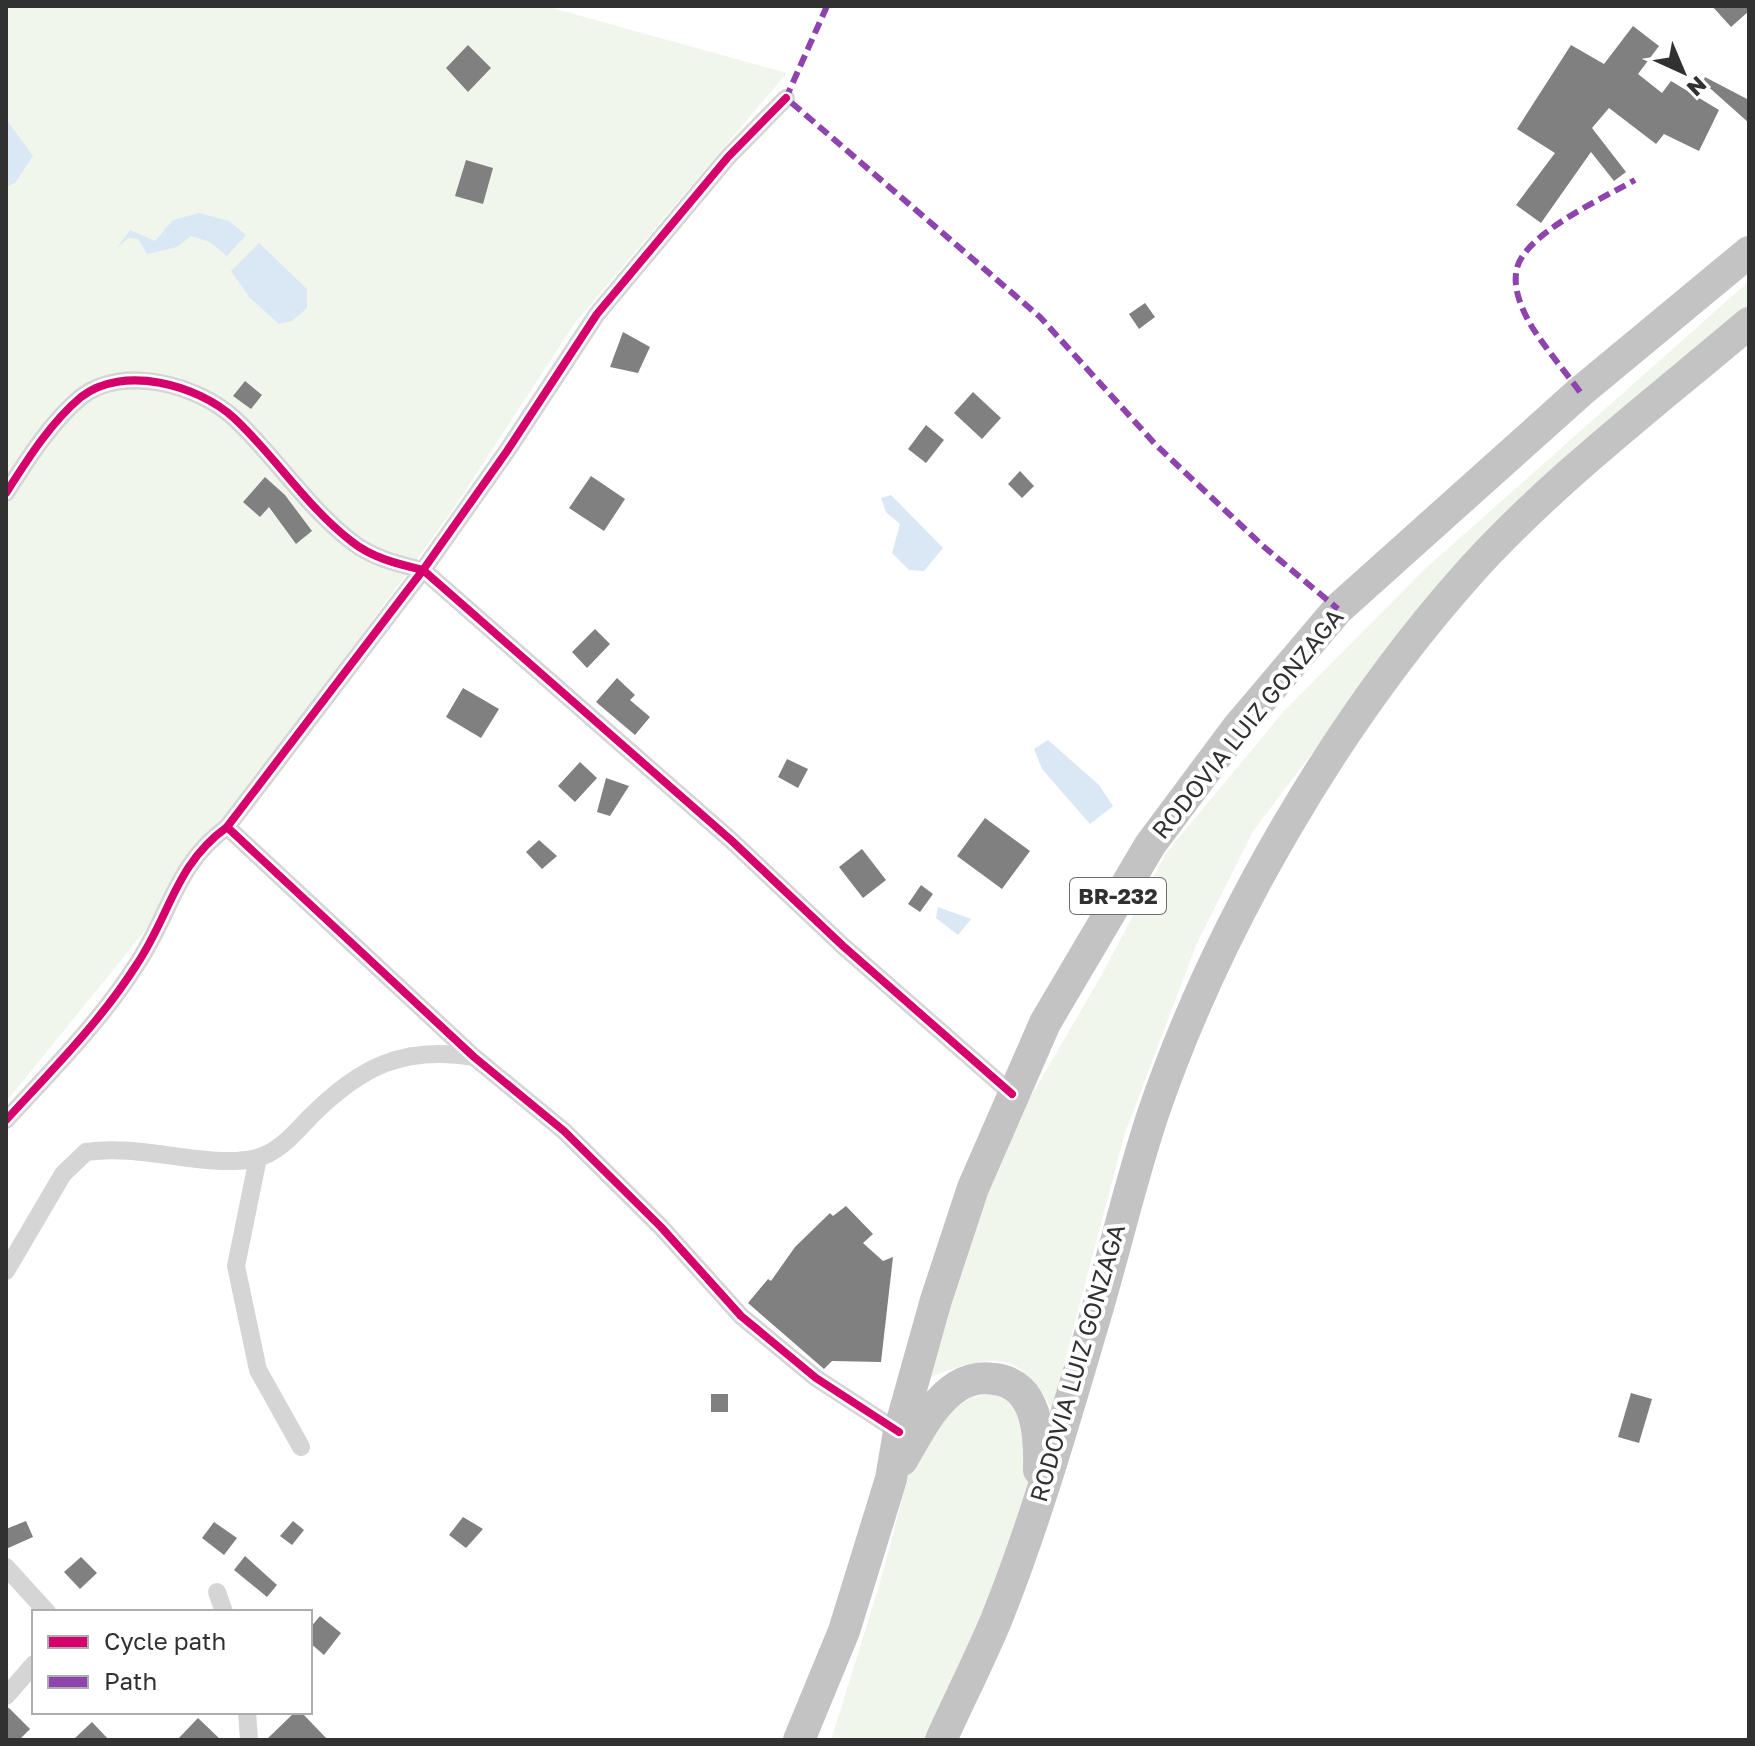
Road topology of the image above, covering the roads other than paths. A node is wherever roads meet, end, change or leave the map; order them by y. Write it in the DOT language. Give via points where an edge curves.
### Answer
graph roads {
  1 [pos="786,98"];
  2 [pos="1749,252"];
  3 [pos="1749,323"];
  4 [pos="6,493"];
  5 [pos="423,570"];
  6 [pos="227,827"];
  7 [pos="474,1057"];
  8 [pos="1012,1094"];
  9 [pos="6,1120"];
  10 [pos="258,1158"];
  11 [pos="6,1271"];
  12 [pos="899,1432"];
  13 [pos="301,1447"];
  14 [pos="891,1479"];
  15 [pos="1037,1505"];
  16 [pos="6,1567"];
  17 [pos="217,1592"];
  18 [pos="45,1610"];
  19 [pos="223,1610"];
  20 [pos="32,1666"];
  21 [pos="6,1696"];
  22 [pos="247,1714"];
  23 [pos="249,1740"];
  24 [pos="799,1740"];
  25 [pos="941,1740"];
  1 -- 5 [label="street" via="728,157 597,314"];
  2 -- 8 [label="highway, RODOVIA LUIZ GONZAGA / BR-232" via="1580,392 1338,609 1238,727 1150,845 1045,1023"];
  3 -- 15 [label="highway, RODOVIA LUIZ GONZAGA" via="1516,525 1468,574 1357,720 1282,835 1193,1010 1154,1112"];
  4 -- 5 [label="street" via="44,438 82,396 112,384 173,386 206,397 234,418 352,543"];
  5 -- 6 [label="street"];
  5 -- 8 [label="street"];
  6 -- 7 [label="street"];
  6 -- 9 [label="street" via="187,866 152,941 123,986"];
  7 -- 10 [label="street" via="422,1052 374,1066 347,1082 276,1149"];
  7 -- 12 [label="street" via="582,1149 741,1316 816,1378"];
  8 -- 12 [label="highway, RODOVIA LUIZ GONZAGA / BR-232" via="973,1188"];
  10 -- 11 [label="street" via="236,1161 139,1149 86,1152 63,1174"];
  10 -- 13 [label="street" via="236,1266 258,1370"];
  12 -- 14 [label="highway, RODOVIA LUIZ GONZAGA / BR-232"];
  14 -- 15 [label="highway" via="944,1397 977,1378 999,1379 1027,1397 1034,1413"];
  14 -- 24 [label="highway, RODOVIA LUIZ GONZAGA / BR-232" via="844,1631"];
  15 -- 25 [label="highway, RODOVIA LUIZ GONZAGA" via="997,1619"];
  16 -- 18 [label="street"];
  17 -- 19 [label="street"];
  20 -- 21 [label="street"];
  22 -- 23 [label="street"];
}
